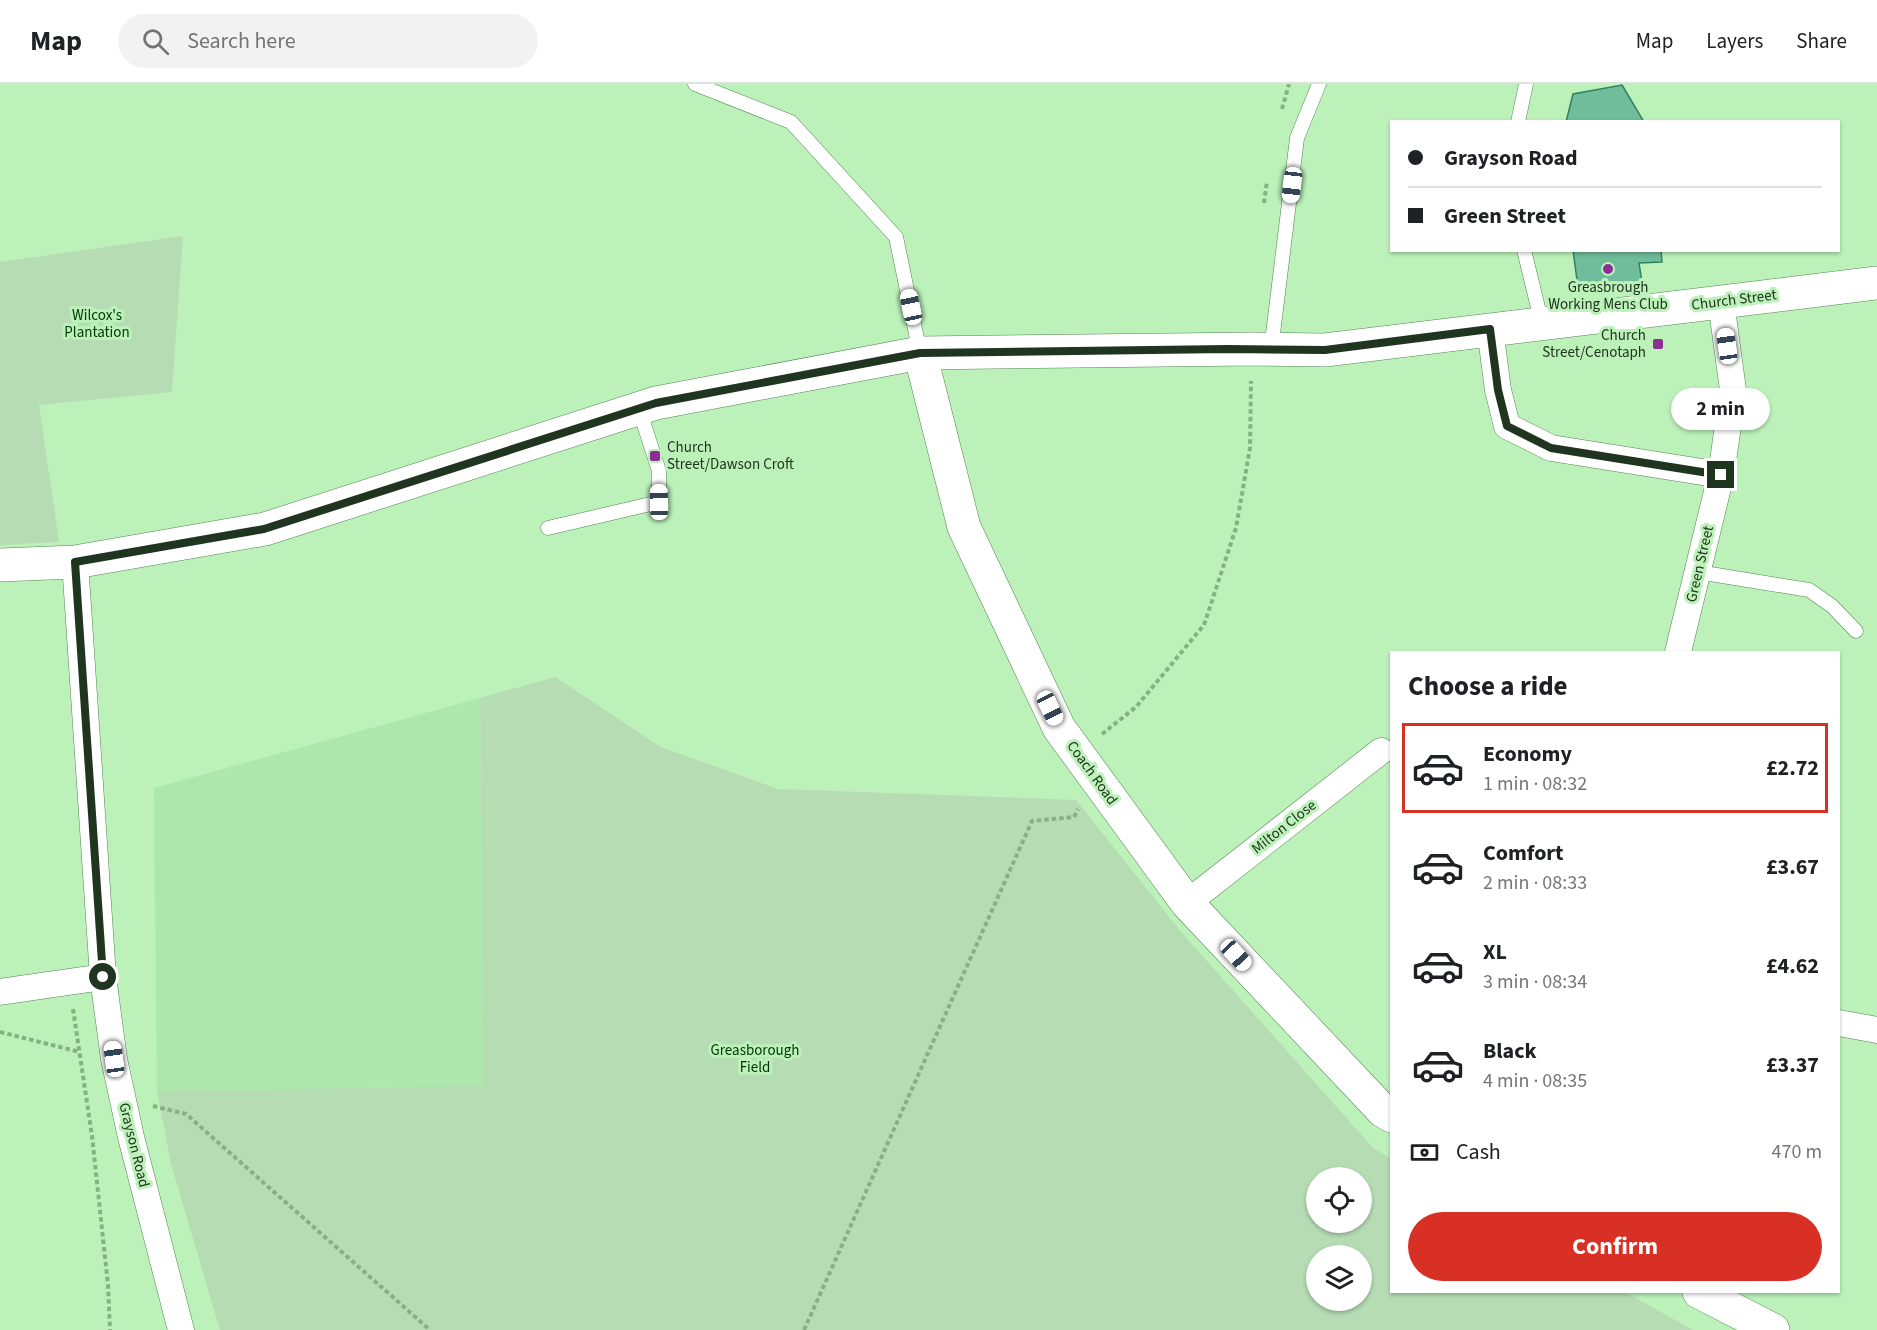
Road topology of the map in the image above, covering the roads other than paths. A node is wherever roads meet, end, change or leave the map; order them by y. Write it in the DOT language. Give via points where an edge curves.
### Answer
graph roads {
  1 [pos="695,84"];
  2 [pos="1318,84"];
  3 [pos="1526,84"];
  4 [pos="1518,120"];
  5 [pos="1524,252"];
  6 [pos="1877,283"];
  7 [pos="1720,302"];
  8 [pos="1542,324"];
  9 [pos="1490,329"];
  10 [pos="1261,349"];
  11 [pos="920,353"];
  12 [pos="639,409"];
  13 [pos="1721,475"];
  14 [pos="548,528"];
  15 [pos="75,562"];
  16 [pos="0,565"];
  17 [pos="1698,572"];
  18 [pos="1856,631"];
  19 [pos="1678,651"];
  20 [pos="1381,751"];
  21 [pos="1187,903"];
  22 [pos="103,977"];
  23 [pos="0,992"];
  24 [pos="1840,1023"];
  25 [pos="1877,1030"];
  26 [pos="1390,1115"];
  27 [pos="1701,1293"];
  28 [pos="181,1330"];
  29 [pos="1773,1330"];
  1 -- 11 [label="lane" via="791,122 896,237"];
  2 -- 10 [label="lane" via="1298,138"];
  3 -- 4 [label="lane"];
  5 -- 8 [label="lane"];
  6 -- 7 [label="street, Church Street"];
  7 -- 8 [label="street, Church Street"];
  7 -- 13 [label="street, Green Street" via="1733,390"];
  8 -- 9 [label="street, Church Street"];
  9 -- 10 [label="street, Church Street" via="1325,350"];
  9 -- 13 [label="street" via="1507,426 1551,448"];
  10 -- 11 [label="street, Church Street"];
  11 -- 12 [label="street, Church Street"];
  11 -- 21 [label="street, Coach Road" via="964,527 1059,728"];
  12 -- 14 [label="lane" via="659,471 659,502"];
  12 -- 15 [label="street, Church Street" via="264,529"];
  13 -- 17 [label="street, Green Street"];
  15 -- 16 [label="street, Church Street"];
  15 -- 22 [label="street, Grayson Road"];
  17 -- 18 [label="lane" via="1809,590 1832,606"];
  17 -- 19 [label="street, Green Street"];
  20 -- 21 [label="street, Milton Close"];
  21 -- 26 [label="street, Coach Road"];
  22 -- 23 [label="street"];
  22 -- 28 [label="street, Grayson Road" via="114,1059"];
  24 -- 25 [label="street"];
  27 -- 29 [label="street"];
}
